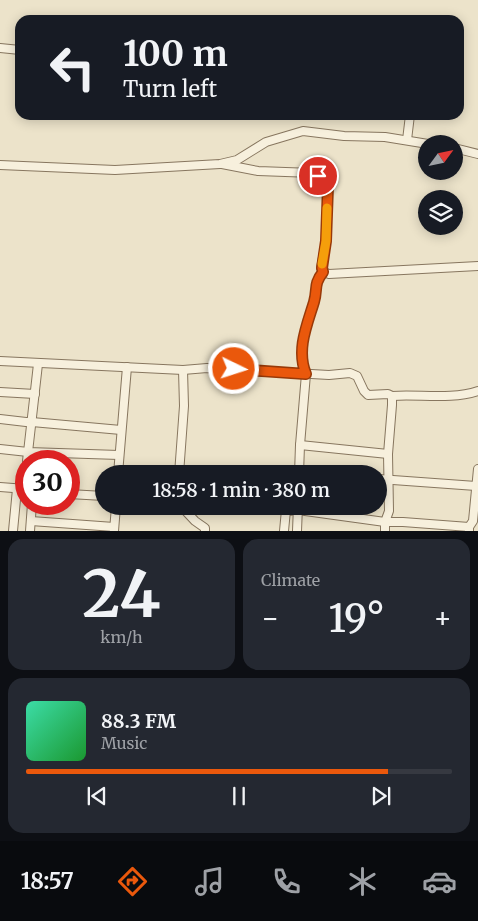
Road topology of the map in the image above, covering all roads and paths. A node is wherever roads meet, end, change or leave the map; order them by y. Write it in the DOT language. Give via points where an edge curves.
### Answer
graph roads {
  1 [pos="0,48"];
  2 [pos="15,50"];
  3 [pos="410,120"];
  4 [pos="408,140"];
  5 [pos="418,142"];
  6 [pos="463,150"];
  7 [pos="478,154"];
  8 [pos="220,164"];
  9 [pos="0,165"];
  10 [pos="478,266"];
  11 [pos="323,272"];
  12 [pos="0,361"];
  13 [pos="38,364"];
  14 [pos="127,366"];
  15 [pos="183,370"];
  16 [pos="306,374"];
  17 [pos="478,391"];
  18 [pos="0,392"];
  19 [pos="35,394"];
  20 [pos="392,396"];
  21 [pos="0,419"];
  22 [pos="32,422"];
  23 [pos="121,430"];
  24 [pos="300,445"];
  25 [pos="0,449"];
  26 [pos="28,450"];
  27 [pos="15,451"];
  28 [pos="80,454"];
  29 [pos="388,454"];
  30 [pos="119,456"];
  31 [pos="118,465"];
  32 [pos="180,465"];
  33 [pos="299,465"];
  34 [pos="478,470"];
  35 [pos="388,479"];
  36 [pos="476,486"];
  37 [pos="0,487"];
  38 [pos="15,488"];
  39 [pos="80,495"];
  40 [pos="95,495"];
  41 [pos="17,515"];
  42 [pos="31,515"];
  43 [pos="115,515"];
  44 [pos="189,515"];
  45 [pos="286,515"];
  46 [pos="297,515"];
  47 [pos="342,515"];
  48 [pos="31,522"];
  49 [pos="386,522"];
  50 [pos="472,525"];
  51 [pos="114,529"];
  52 [pos="13,531"];
  53 [pos="30,531"];
  54 [pos="205,531"];
  55 [pos="284,531"];
  56 [pos="296,531"];
  57 [pos="385,531"];
  1 -- 2 [label="street"];
  3 -- 4 [label="street"];
  4 -- 5 [label="street"];
  4 -- 8 [label="street" via="303,130 266,142 237,160"];
  6 -- 7 [label="street"];
  8 -- 9 [label="street" via="115,170"];
  8 -- 11 [label="street" via="258,172 313,174 325,181 328,186"];
  10 -- 11 [label="street"];
  11 -- 16 [label="street" via="315,287 302,343"];
  12 -- 13 [label="street"];
  13 -- 14 [label="street"];
  13 -- 19 [label="street"];
  14 -- 15 [label="street"];
  14 -- 23 [label="street"];
  15 -- 16 [label="street" via="216,368"];
  15 -- 32 [label="street"];
  16 -- 20 [label="street" via="350,373 357,376 368,394"];
  16 -- 24 [label="street"];
  17 -- 20 [label="street" via="438,396"];
  18 -- 19 [label="street"];
  19 -- 22 [label="street"];
  20 -- 29 [label="street"];
  21 -- 22 [label="street"];
  22 -- 23 [label="street"];
  22 -- 26 [label="street"];
  23 -- 30 [label="street"];
  24 -- 29 [label="street"];
  24 -- 33 [label="street"];
  25 -- 27 [label="street"];
  28 -- 30 [label="street"];
  29 -- 35 [label="street"];
  30 -- 31 [label="street"];
  34 -- 36 [label="street"];
  35 -- 36 [label="street"];
  35 -- 49 [label="street"];
  36 -- 50 [label="street"];
  37 -- 38 [label="street"];
  39 -- 40 [label="street"];
  41 -- 52 [label="street"];
  42 -- 48 [label="street"];
  43 -- 51 [label="street"];
  44 -- 54 [label="street" via="203,525"];
  45 -- 55 [label="street"];
  46 -- 56 [label="street"];
  47 -- 49 [label="street"];
  48 -- 51 [label="street"];
  48 -- 53 [label="street"];
  49 -- 50 [label="street"];
  49 -- 57 [label="street"];
}
